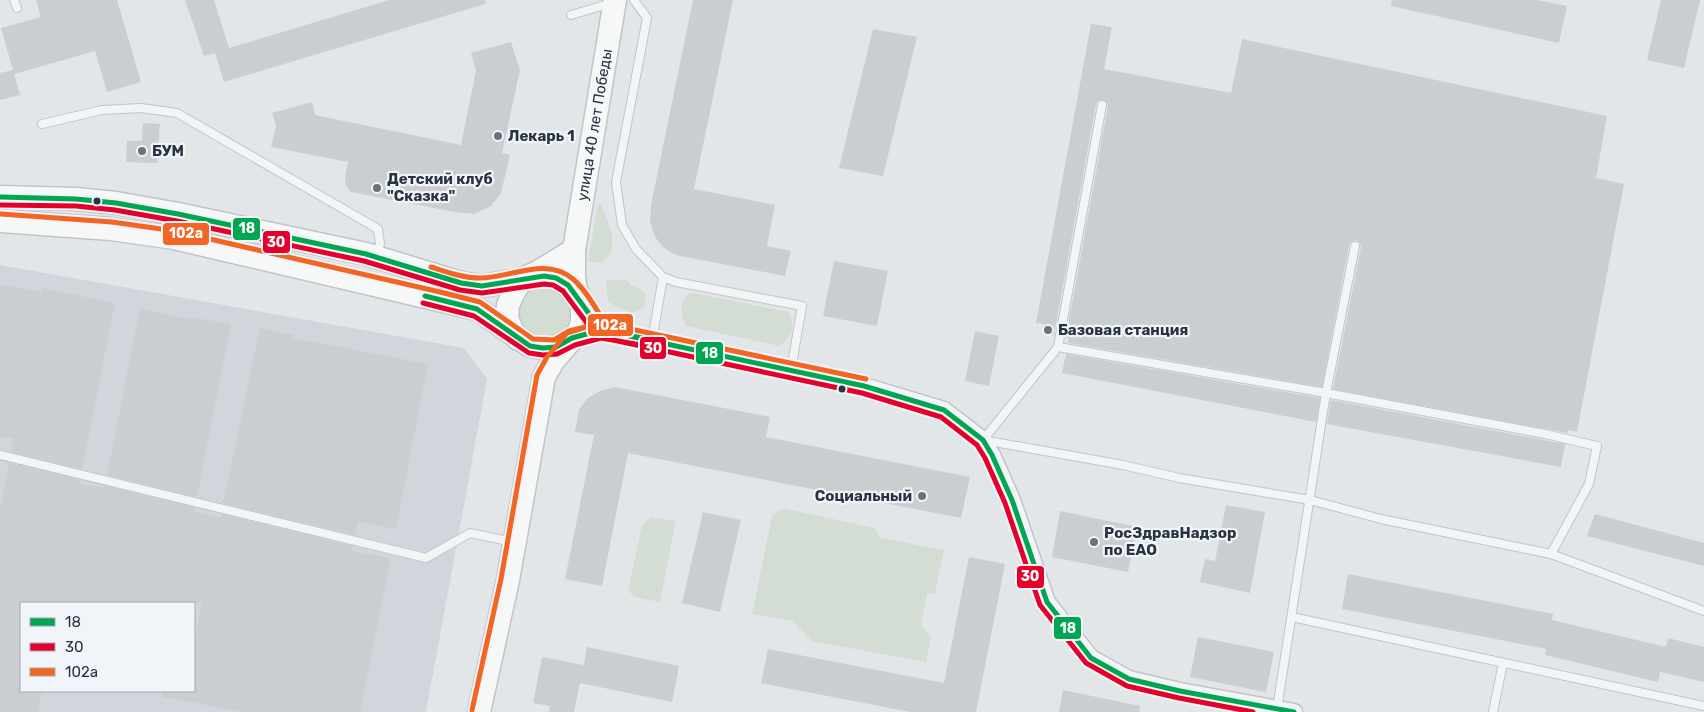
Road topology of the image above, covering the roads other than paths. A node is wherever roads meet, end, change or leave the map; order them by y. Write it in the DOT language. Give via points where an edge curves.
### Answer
graph roads {
  1 [pos="14,0"];
  2 [pos="621,1"];
  3 [pos="17,8"];
  4 [pos="572,15"];
  5 [pos="1102,105"];
  6 [pos="42,124"];
  7 [pos="0,197"];
  8 [pos="116,203"];
  9 [pos="0,221"];
  10 [pos="111,229"];
  11 [pos="1355,246"];
  12 [pos="574,250"];
  13 [pos="366,254"];
  14 [pos="663,277"];
  15 [pos="522,279"];
  16 [pos="582,304"];
  17 [pos="601,330"];
  18 [pos="514,334"];
  19 [pos="572,338"];
  20 [pos="652,341"];
  21 [pos="1058,347"];
  22 [pos="791,370"];
  23 [pos="544,377"];
  24 [pos="1326,393"];
  25 [pos="983,440"];
  26 [pos="0,456"];
  27 [pos="1310,500"];
  28 [pos="514,542"];
  29 [pos="1551,554"];
  30 [pos="1704,611"];
  31 [pos="1292,617"];
  32 [pos="1503,663"];
  33 [pos="1704,706"];
  34 [pos="1277,709"];
  35 [pos="479,712"];
  36 [pos="1294,712"];
  37 [pos="1493,712"];
  1 -- 3 [label="lane"];
  2 -- 4 [label="lane"];
  2 -- 12 [label="main road, улица 40 лет Победы"];
  2 -- 14 [label="lane" via="647,18 616,182 622,224 636,249"];
  5 -- 21 [label="lane"];
  6 -- 13 [label="lane" via="102,110 141,108 177,113 378,229 378,250"];
  7 -- 8 [label="main road" via="76,198"];
  8 -- 10 [label="lane"];
  8 -- 13 [label="main road"];
  9 -- 10 [label="main road"];
  10 -- 18 [label="main road" via="174,238 477,309"];
  11 -- 24 [label="lane"];
  12 -- 15 [label="main road"];
  12 -- 16 [label="main road, улица 40 лет Победы" via="574,277"];
  13 -- 15 [label="main road" via="461,284 482,286"];
  14 -- 20 [label="lane"];
  14 -- 22 [label="lane" via="802,306"];
  15 -- 16 [label="main road" via="556,278 568,285"];
  15 -- 18 [label="main road" via="508,306 507,319"];
  16 -- 17 [label="street"];
  16 -- 19 [label="main road" via="582,322"];
  17 -- 19 [label="street"];
  17 -- 20 [label="street"];
  18 -- 19 [label="main road" via="530,346 543,348 556,347"];
  18 -- 23 [label="main road"];
  19 -- 23 [label="main road" via="552,361"];
  20 -- 22 [label="street"];
  21 -- 24 [label="lane"];
  21 -- 25 [label="lane"];
  22 -- 25 [label="street" via="864,386 944,410"];
  23 -- 28 [label="main road"];
  24 -- 27 [label="lane"];
  24 -- 29 [label="lane" via="1597,446 1589,484"];
  25 -- 27 [label="lane"];
  25 -- 34 [label="street" via="1012,500 1047,602 1090,658 1129,679"];
  26 -- 28 [label="lane" via="426,558 470,533"];
  27 -- 29 [label="lane" via="1381,519"];
  27 -- 31 [label="lane"];
  28 -- 35 [label="main road"];
  29 -- 30 [label="lane"];
  31 -- 32 [label="lane"];
  31 -- 34 [label="lane"];
  32 -- 33 [label="lane"];
  32 -- 37 [label="lane"];
  34 -- 36 [label="street"];
}
